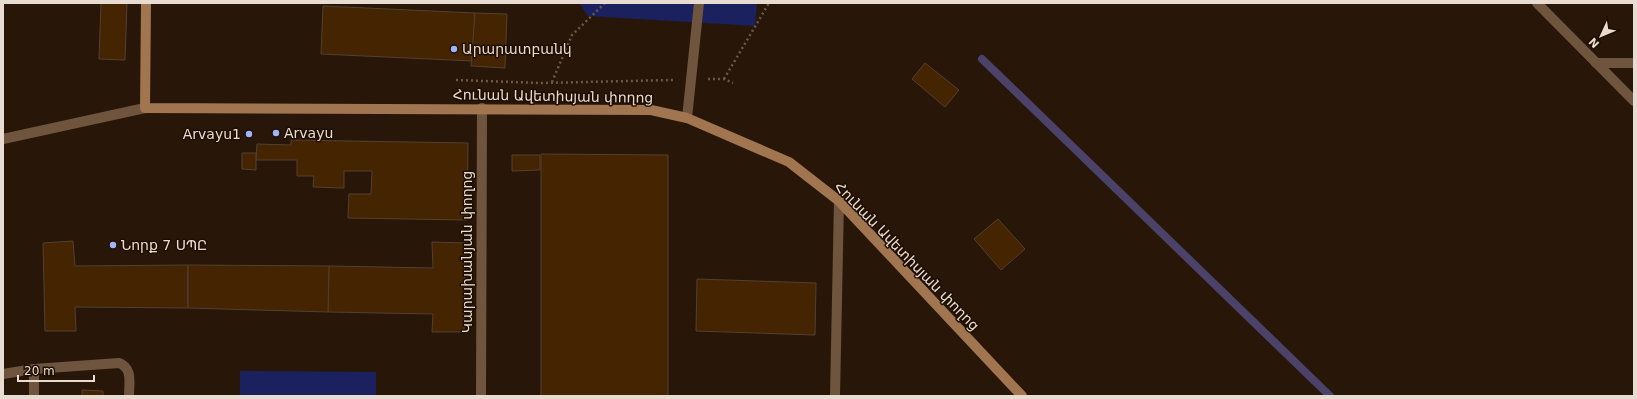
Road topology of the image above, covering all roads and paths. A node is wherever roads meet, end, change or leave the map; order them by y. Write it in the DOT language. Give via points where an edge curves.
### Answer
graph roads {
  1 [pos="146,3"];
  2 [pos="605,3"];
  3 [pos="699,3"];
  4 [pos="769,3"];
  5 [pos="1536,3"];
  6 [pos="1596,63"];
  7 [pos="1634,63"];
  8 [pos="691,79"];
  9 [pos="724,79"];
  10 [pos="456,80"];
  11 [pos="552,83"];
  12 [pos="733,83"];
  13 [pos="1634,101"];
  14 [pos="144,108"];
  15 [pos="482,108"];
  16 [pos="687,118"];
  17 [pos="3,139"];
  18 [pos="839,201"];
  19 [pos="34,369"];
  20 [pos="3,374"];
  21 [pos="1012,391"];
  22 [pos="34,396"];
  23 [pos="129,396"];
  24 [pos="481,396"];
  25 [pos="835,396"];
  26 [pos="1022,396"];
  1 -- 14 [label="main road"];
  2 -- 11 [label="path" via="572,35"];
  3 -- 8 [label="street"];
  4 -- 9 [label="path"];
  5 -- 6 [label="street"];
  6 -- 7 [label="street"];
  6 -- 13 [label="street"];
  8 -- 9 [label="path"];
  8 -- 11 [label="path"];
  8 -- 16 [label="street"];
  9 -- 12 [label="path"];
  10 -- 11 [label="path"];
  14 -- 15 [label="main road, Հունան Ավետիսյան փողոց"];
  14 -- 17 [label="street, Հունան Ավետիսյան փողոց"];
  15 -- 16 [label="main road, Հունան Ավետիսյան փողոց" via="651,110"];
  15 -- 24 [label="street, Կարախանյան փողոց"];
  16 -- 18 [label="main road, Հունան Ավետիսյան փողոց" via="789,162"];
  18 -- 21 [label="main road, Հունան Ավետիսյան փողոց"];
  18 -- 25 [label="street"];
  19 -- 20 [label="street"];
  19 -- 22 [label="street"];
  19 -- 23 [label="street" via="119,363 127,367 129,373"];
  21 -- 26 [label="main road, Հունան Ավետիսյան փողոց"];
}
